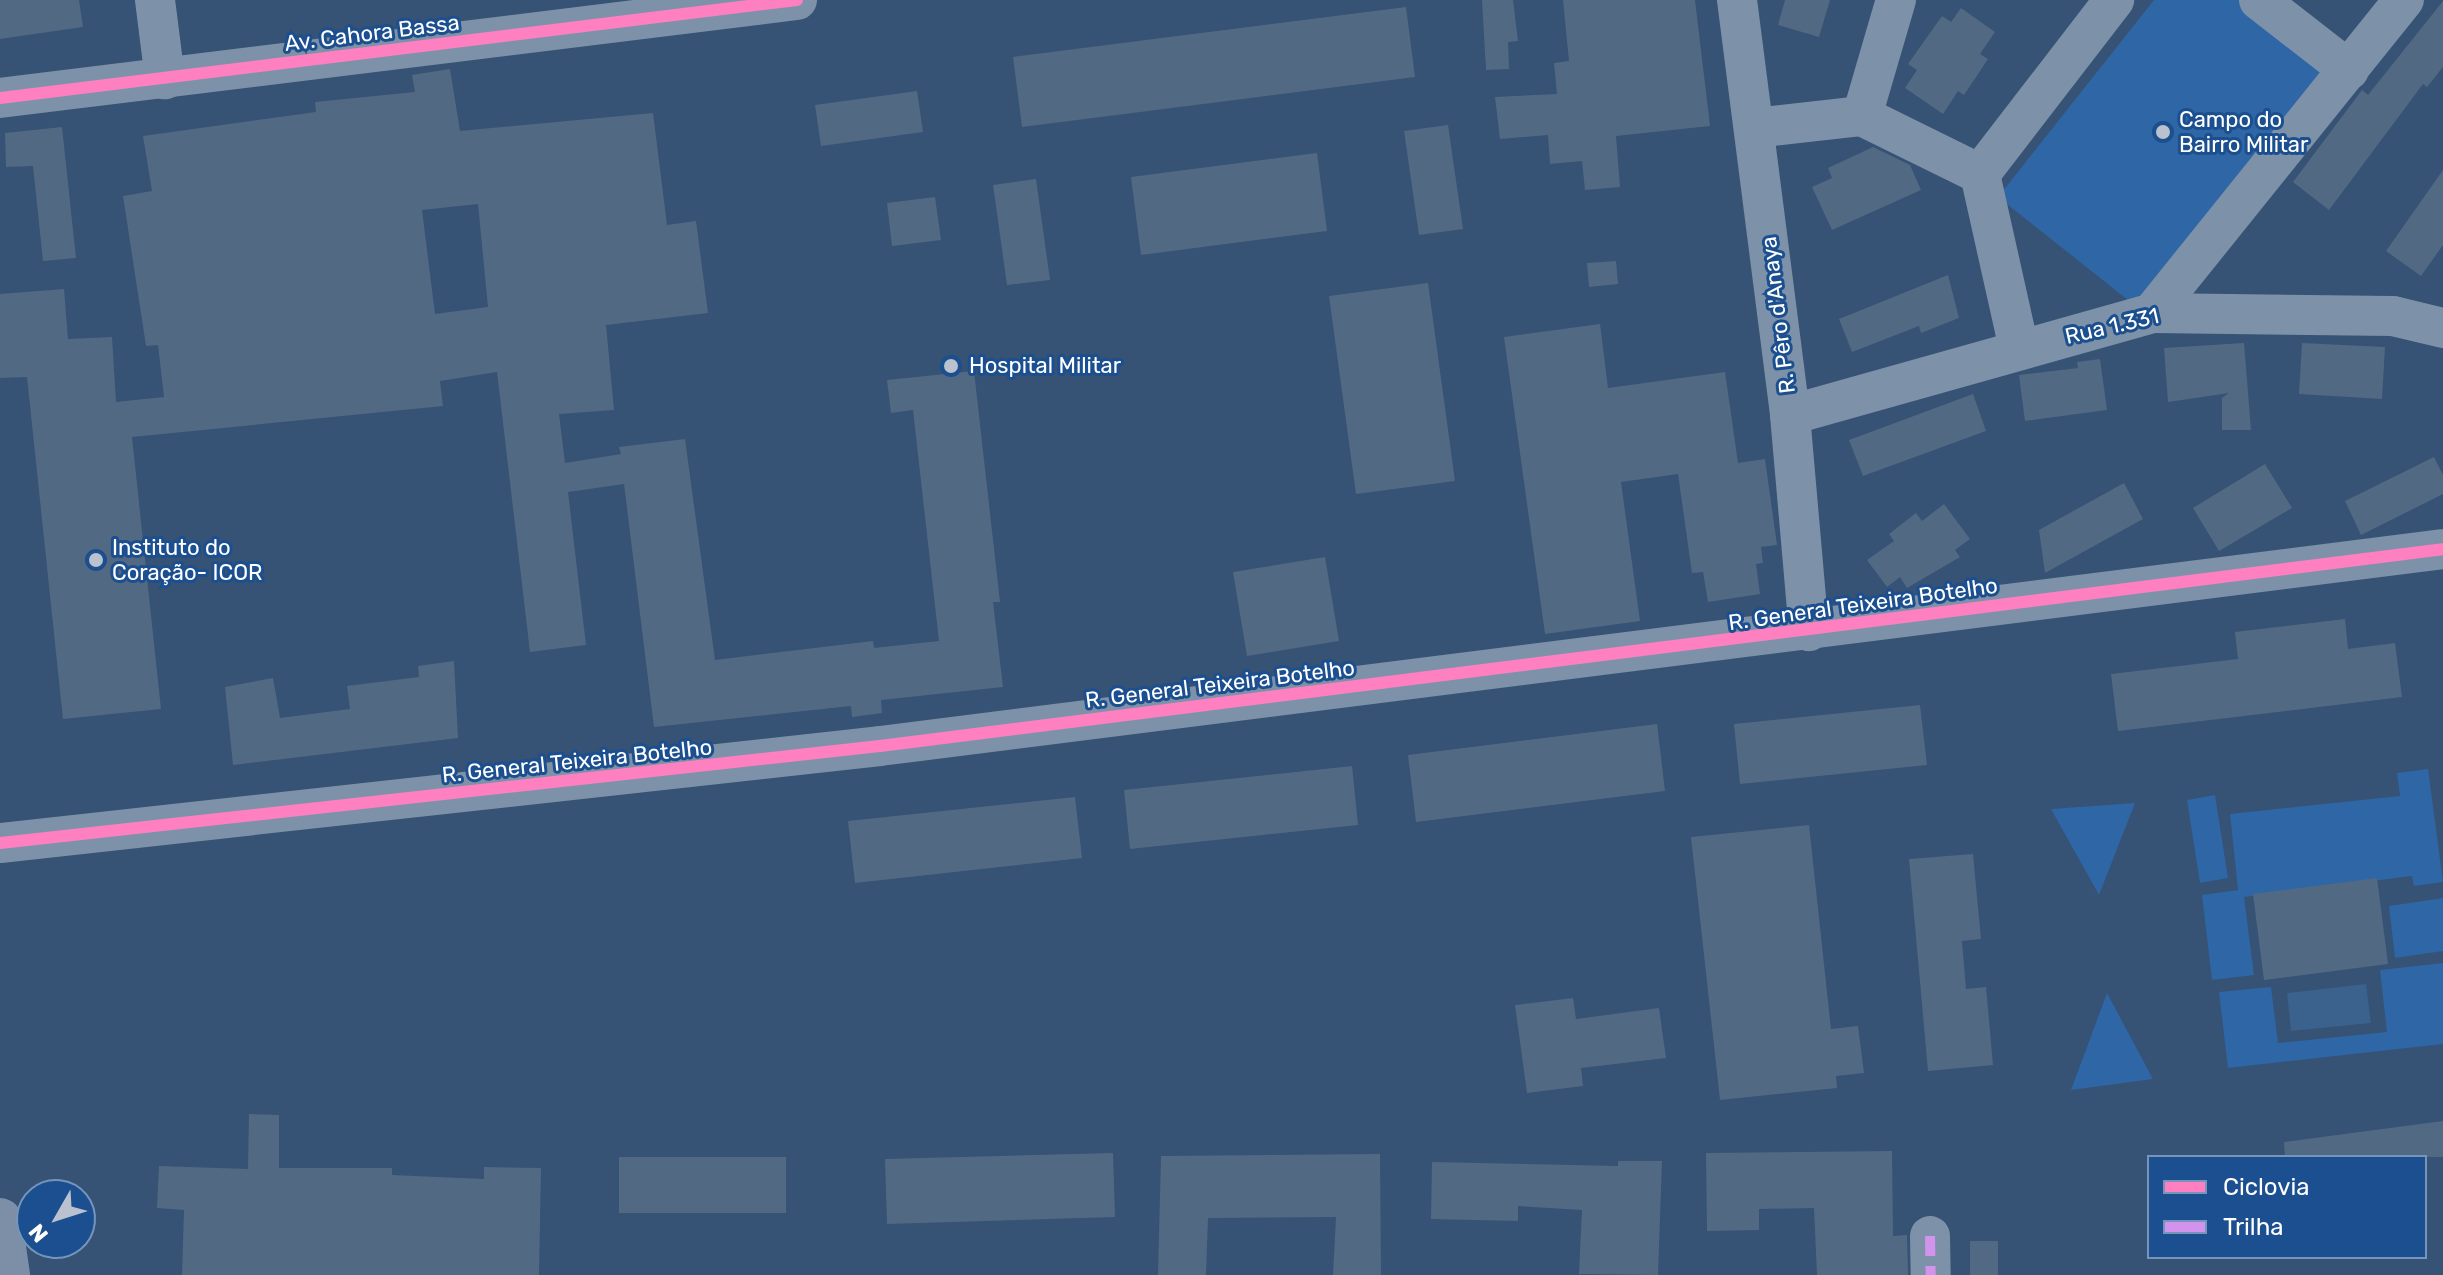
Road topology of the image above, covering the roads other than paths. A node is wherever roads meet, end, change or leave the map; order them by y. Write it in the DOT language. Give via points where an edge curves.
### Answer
graph roads {
  1 [pos="155,0"];
  2 [pos="797,0"];
  3 [pos="1737,0"];
  4 [pos="1896,0"];
  5 [pos="2114,0"];
  6 [pos="2259,0"];
  7 [pos="2404,0"];
  8 [pos="576,14"];
  9 [pos="2349,70"];
  10 [pos="165,79"];
  11 [pos="0,98"];
  12 [pos="1862,116"];
  13 [pos="1755,128"];
  14 [pos="1980,174"];
  15 [pos="2152,313"];
  16 [pos="2443,328"];
  17 [pos="2019,349"];
  18 [pos="1790,415"];
  19 [pos="2443,549"];
  20 [pos="1809,631"];
  21 [pos="0,843"];
  22 [pos="0,1220"];
  23 [pos="1930,1236"];
  24 [pos="8,1275"];
  25 [pos="1931,1275"];
  1 -- 10 [label="street"];
  2 -- 8 [label="street, Av. Cahora Bassa"];
  3 -- 13 [label="street, R. Pêro d'Anaya"];
  4 -- 12 [label="street"];
  5 -- 14 [label="street"];
  6 -- 9 [label="street"];
  7 -- 9 [label="street"];
  8 -- 10 [label="street, Av. Cahora Bassa"];
  9 -- 15 [label="street"];
  10 -- 11 [label="street, Av. Cahora Bassa"];
  12 -- 13 [label="street"];
  12 -- 14 [label="street"];
  13 -- 18 [label="street, R. Pêro d'Anaya"];
  14 -- 17 [label="street"];
  15 -- 16 [label="street, Rua 1.331" via="2393,316"];
  15 -- 17 [label="street, Rua 1.331"];
  17 -- 18 [label="street, Rua 1.331"];
  18 -- 20 [label="street, R. Pêro d'Anaya"];
  19 -- 20 [label="street, R. General Teixeira Botelho"];
  20 -- 21 [label="street, R. General Teixeira Botelho" via="605,779"];
  22 -- 24 [label="main road"];
  23 -- 25 [label="street"];
}
